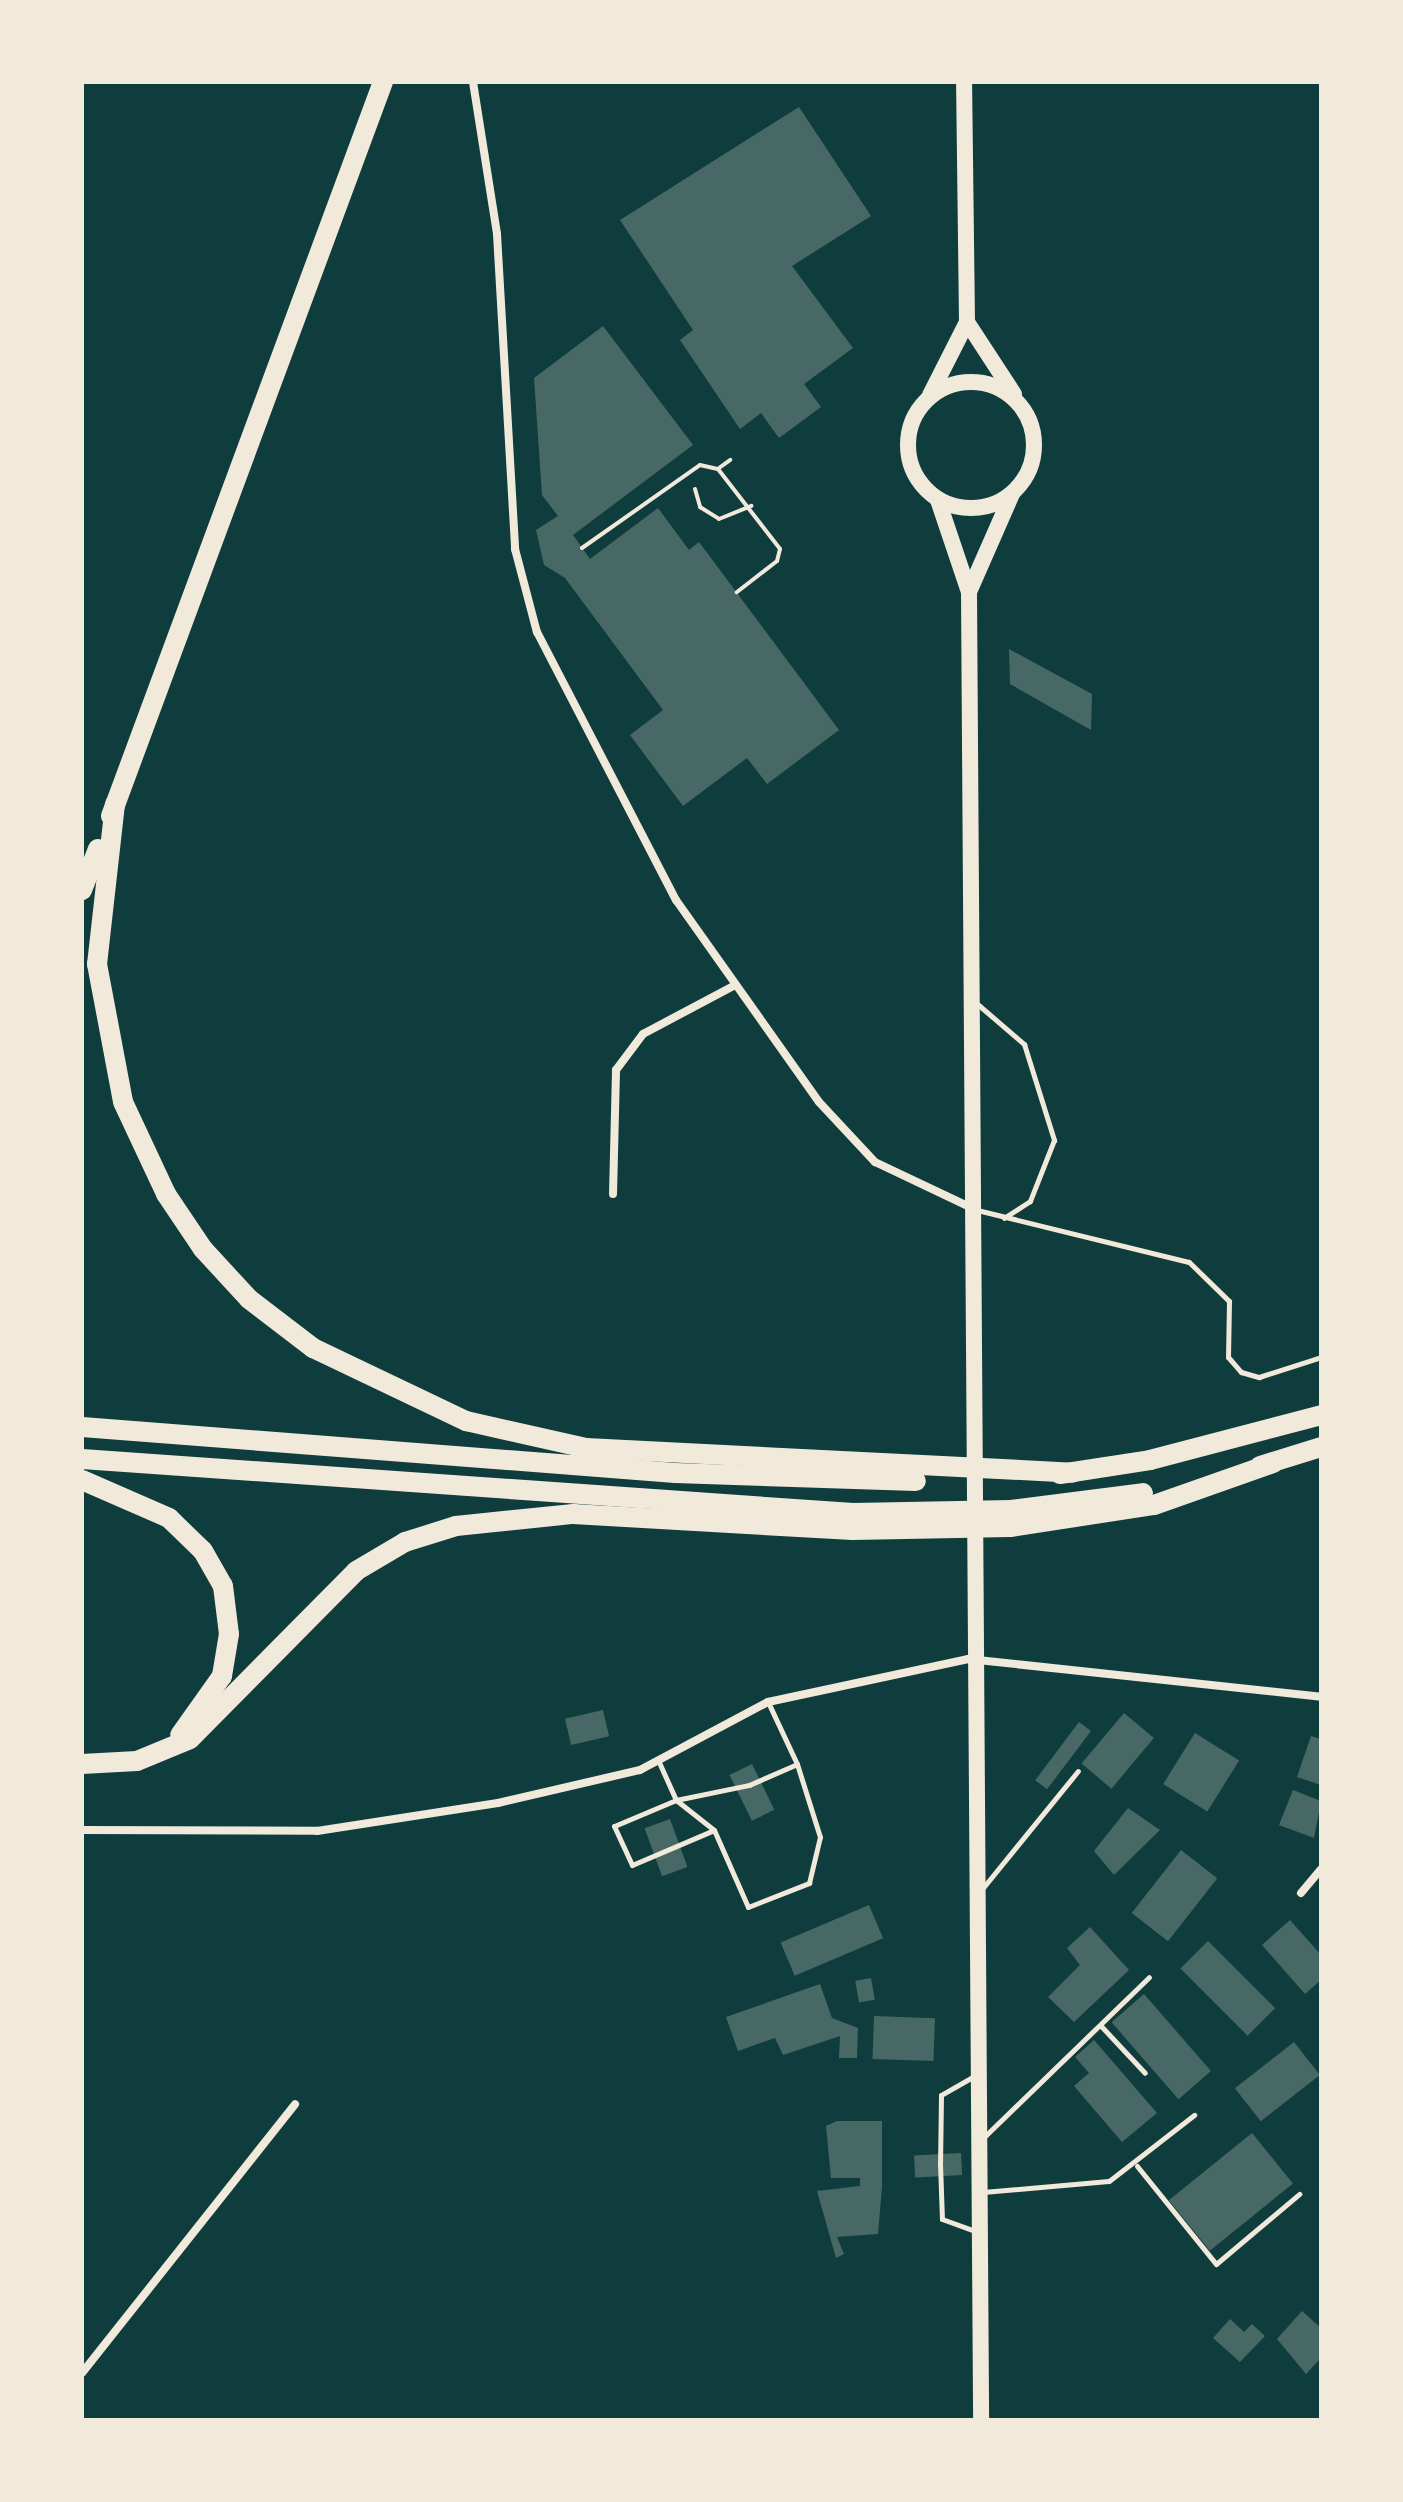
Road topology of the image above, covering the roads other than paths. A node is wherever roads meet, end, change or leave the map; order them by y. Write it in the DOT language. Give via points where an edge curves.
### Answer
graph roads {
  1 [pos="369,82"];
  2 [pos="383,82"];
  3 [pos="473,82"];
  4 [pos="964,82"];
  5 [pos="358,150"];
  6 [pos="967,322"];
  7 [pos="930,395"];
  8 [pos="1019,403"];
  9 [pos="1012,494"];
  10 [pos="938,500"];
  11 [pos="969,592"];
  12 [pos="115,804"];
  13 [pos="82,890"];
  14 [pos="735,985"];
  15 [pos="971,999"];
  16 [pos="613,1194"];
  17 [pos="973,1208"];
  18 [pos="1003,1219"];
  19 [pos="1321,1357"];
  20 [pos="1321,1415"];
  21 [pos="82,1427"];
  22 [pos="1321,1447"];
  23 [pos="82,1459"];
  24 [pos="1273,1463"];
  25 [pos="1072,1473"];
  26 [pos="82,1480"];
  27 [pos="977,1659"];
  28 [pos="1321,1697"];
  29 [pos="768,1702"];
  30 [pos="163,1751"];
  31 [pos="658,1760"];
  32 [pos="82,1764"];
  33 [pos="797,1764"];
  34 [pos="1078,1771"];
  35 [pos="676,1800"];
  36 [pos="82,1830"];
  37 [pos="714,1830"];
  38 [pos="1321,1869"];
  39 [pos="979,1893"];
  40 [pos="1301,1893"];
  41 [pos="1149,1977"];
  42 [pos="1101,2026"];
  43 [pos="980,2072"];
  44 [pos="1145,2073"];
  45 [pos="295,2104"];
  46 [pos="1194,2115"];
  47 [pos="981,2140"];
  48 [pos="1137,2166"];
  49 [pos="982,2192"];
  50 [pos="1299,2194"];
  51 [pos="982,2234"];
  52 [pos="82,2373"];
  53 [pos="981,2420"];
  1 -- 5 [label="highway"];
  2 -- 5 [label="highway"];
  3 -- 14 [label="street" via="497,234 521,591 676,900"];
  4 -- 6 [label="main road"];
  5 -- 12 [label="highway"];
  6 -- 7 [label="main road"];
  6 -- 8 [label="main road"];
  7 -- 8 [label="main road" via="976,382"];
  7 -- 10 [label="main road" via="916,412 907,451 912,470"];
  8 -- 9 [label="main road" via="1034,448"];
  9 -- 10 [label="main road" via="976,509"];
  9 -- 11 [label="main road"];
  10 -- 11 [label="main road"];
  11 -- 15 [label="main road"];
  12 -- 13 [label="highway"];
  12 -- 25 [label="highway" via="97,964 103,1028 123,1102 166,1194 203,1249 249,1299 313,1348 453,1416 586,1448"];
  14 -- 16 [label="street" via="643,1034 616,1070"];
  14 -- 17 [label="street" via="819,1102 875,1162"];
  15 -- 17 [label="main road"];
  15 -- 18 [label="lane" via="1024,1044 1054,1140 1030,1201"];
  17 -- 18 [label="lane"];
  17 -- 27 [label="main road"];
  18 -- 19 [label="lane" via="1189,1262 1229,1301 1228,1357 1241,1372 1259,1377"];
  20 -- 25 [label="highway" via="1232,1442"];
  21 -- 25 [label="highway" via="749,1477 941,1481"];
  22 -- 24 [label="highway"];
  23 -- 24 [label="highway" via="853,1513 1074,1504"];
  24 -- 30 [label="highway" via="1154,1505 1010,1527 838,1529 573,1514 456,1526 405,1542 356,1571 211,1724"];
  26 -- 30 [label="highway" via="169,1518 203,1551 223,1586 229,1634 222,1676 200,1713"];
  27 -- 28 [label="street"];
  27 -- 29 [label="street"];
  27 -- 39 [label="main road"];
  29 -- 31 [label="street"];
  29 -- 33 [label="lane"];
  30 -- 32 [label="highway" via="116,1765"];
  31 -- 35 [label="lane"];
  31 -- 36 [label="street" via="498,1803 317,1831"];
  33 -- 35 [label="lane" via="749,1785"];
  33 -- 37 [label="lane" via="820,1837 809,1883 748,1907"];
  34 -- 39 [label="lane"];
  35 -- 37 [label="lane"];
  35 -- 37 [label="lane" via="614,1826 632,1865"];
  38 -- 40 [label="street"];
  39 -- 43 [label="main road"];
  41 -- 42 [label="lane"];
  42 -- 44 [label="lane"];
  42 -- 47 [label="lane"];
  43 -- 47 [label="main road"];
  43 -- 51 [label="lane" via="941,2095 940,2163 942,2219"];
  45 -- 52 [label="street"];
  46 -- 48 [label="lane"];
  47 -- 49 [label="main road"];
  48 -- 49 [label="lane" via="1083,2189"];
  48 -- 50 [label="lane" via="1216,2264"];
  49 -- 51 [label="main road"];
  51 -- 53 [label="main road"];
}
